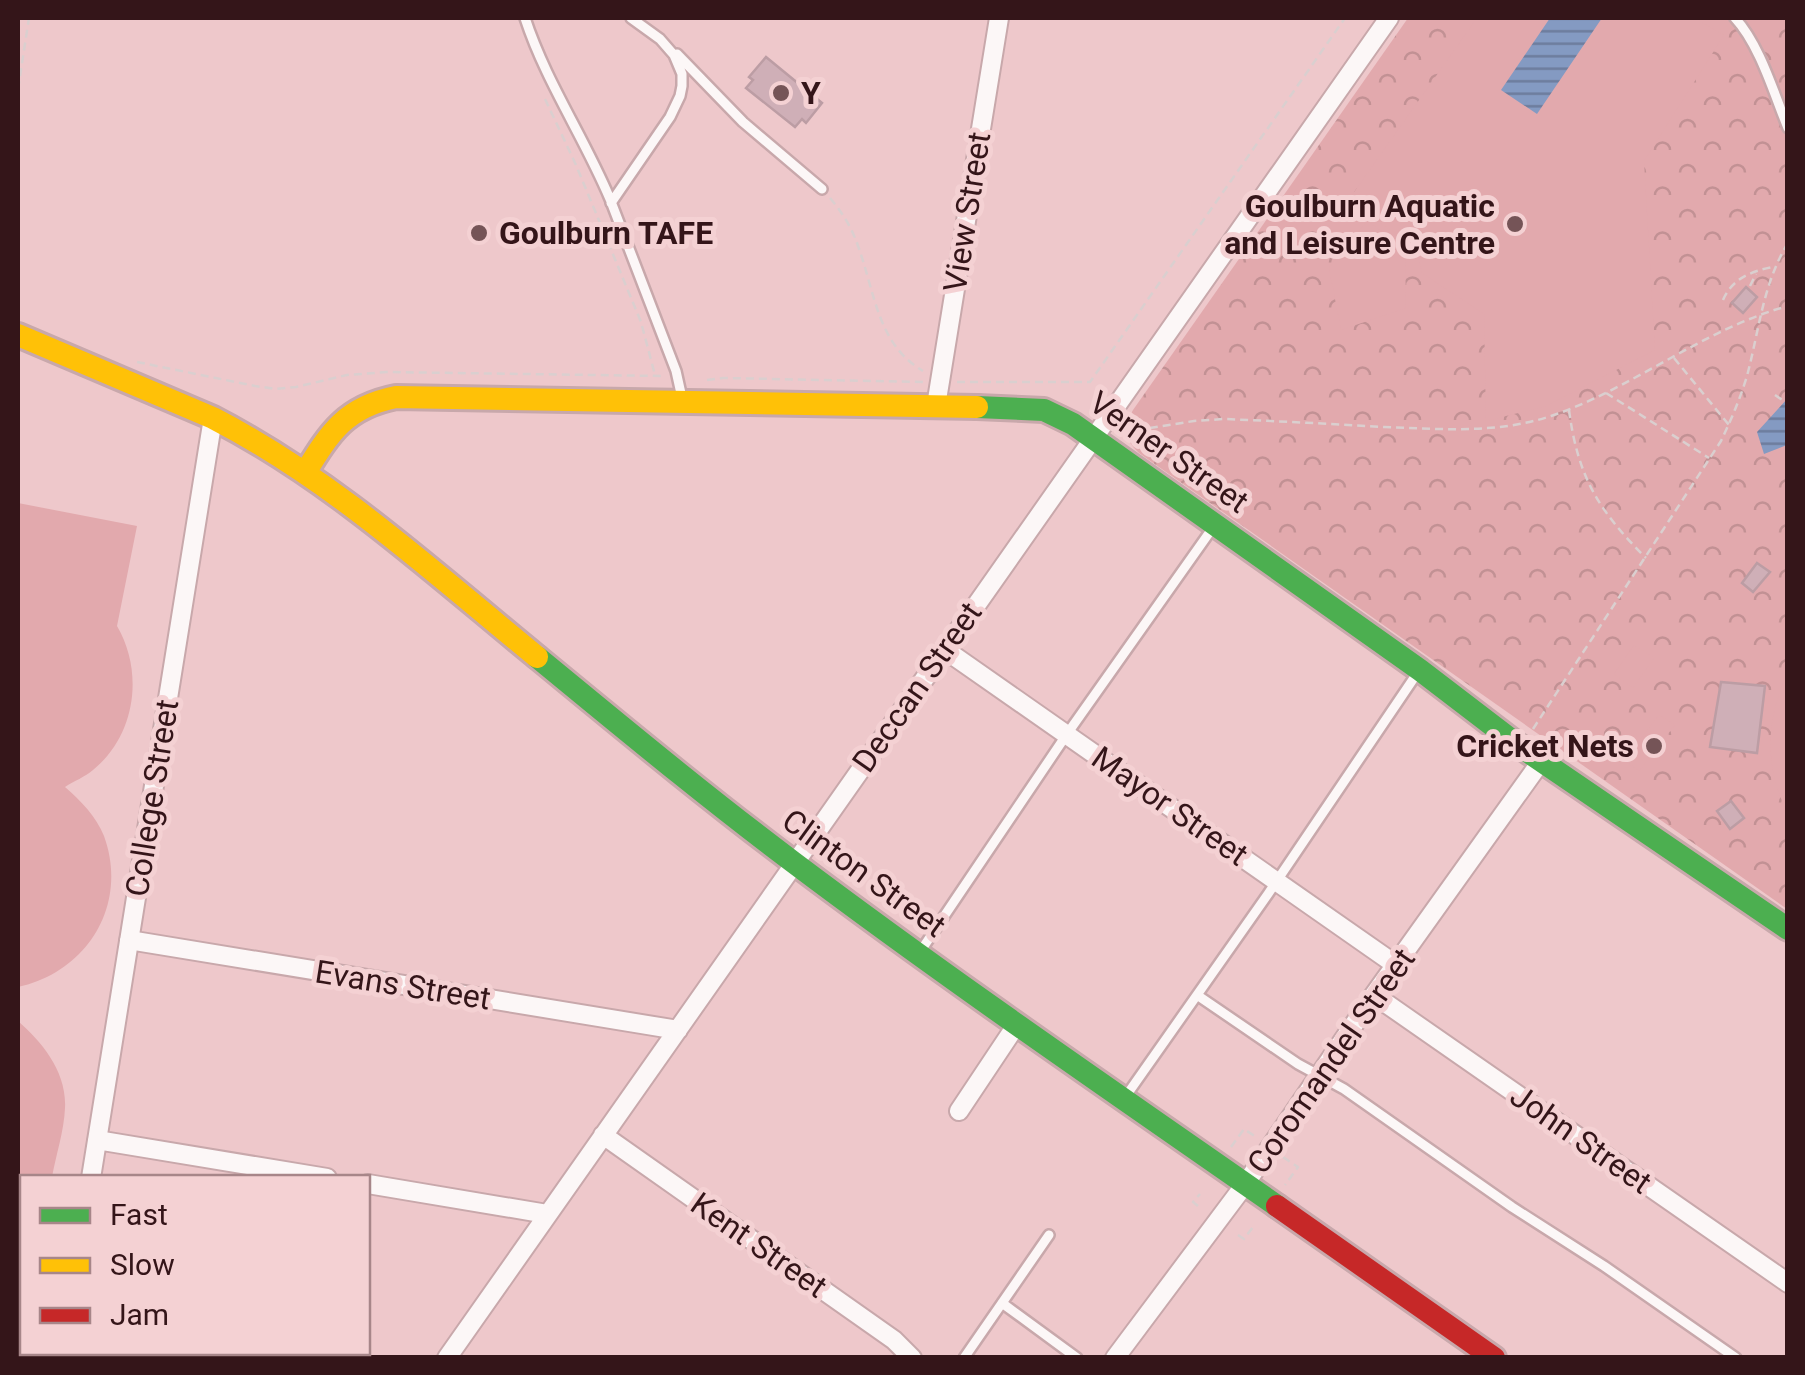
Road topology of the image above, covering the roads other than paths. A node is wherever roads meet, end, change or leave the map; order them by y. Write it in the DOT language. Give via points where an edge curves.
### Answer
graph roads {
  1 [pos="525,18"];
  2 [pos="631,18"];
  3 [pos="999,18"];
  4 [pos="1389,18"];
  5 [pos="1735,18"];
  6 [pos="668,46"];
  7 [pos="1788,128"];
  8 [pos="822,189"];
  9 [pos="611,203"];
  10 [pos="18,336"];
  11 [pos="933,390"];
  12 [pos="683,402"];
  13 [pos="213,418"];
  14 [pos="1092,438"];
  15 [pos="305,472"];
  16 [pos="1216,524"];
  17 [pos="944,648"];
  18 [pos="1420,670"];
  19 [pos="1068,734"];
  20 [pos="1542,760"];
  21 [pos="794,863"];
  22 [pos="1276,881"];
  23 [pos="1788,929"];
  24 [pos="129,940"];
  25 [pos="918,954"];
  26 [pos="1396,965"];
  27 [pos="1197,995"];
  28 [pos="1374,995"];
  29 [pos="1017,1024"];
  30 [pos="678,1030"];
  31 [pos="1320,1076"];
  32 [pos="1124,1098"];
  33 [pos="958,1110"];
  34 [pos="602,1135"];
  35 [pos="97,1140"];
  36 [pos="91,1175"];
  37 [pos="309,1175"];
  38 [pos="1246,1183"];
  39 [pos="370,1184"];
  40 [pos="547,1214"];
  41 [pos="1050,1235"];
  42 [pos="1788,1283"];
  43 [pos="1002,1303"];
  44 [pos="447,1358"];
  45 [pos="912,1358"];
  46 [pos="964,1358"];
  47 [pos="1077,1358"];
  48 [pos="1115,1358"];
  49 [pos="1494,1358"];
  50 [pos="1736,1358"];
  1 -- 9 [label="lane"];
  2 -- 6 [label="lane"];
  3 -- 11 [label="street, View Street"];
  4 -- 14 [label="street, Deccan Street"];
  5 -- 7 [label="lane"];
  6 -- 8 [label="lane"];
  6 -- 9 [label="lane" via="682,74 680,96"];
  9 -- 12 [label="lane"];
  10 -- 13 [label="street, Clinton Street"];
  11 -- 12 [label="street, Verner Street"];
  11 -- 14 [label="street, Verner Street" via="1044,410"];
  12 -- 15 [label="street, Verner Street" via="380,398 344,418"];
  13 -- 15 [label="street, Clinton Street"];
  13 -- 24 [label="street, College Street"];
  14 -- 16 [label="street, Verner Street"];
  14 -- 17 [label="street, Deccan Street"];
  15 -- 21 [label="street, Clinton Street"];
  16 -- 18 [label="street, Verner Street"];
  16 -- 19 [label="lane"];
  17 -- 19 [label="street, Mayor Street"];
  17 -- 21 [label="street, Deccan Street"];
  18 -- 20 [label="street, Verner Street"];
  18 -- 22 [label="lane"];
  19 -- 22 [label="street, Mayor Street"];
  19 -- 25 [label="lane"];
  20 -- 23 [label="street, Verner Street"];
  20 -- 26 [label="street, Coromandel Street"];
  21 -- 25 [label="street, Clinton Street"];
  21 -- 30 [label="street, Deccan Street"];
  22 -- 26 [label="street, Mayor Street"];
  22 -- 27 [label="lane"];
  24 -- 30 [label="street, Evans Street"];
  24 -- 35 [label="street, College Street"];
  25 -- 29 [label="street, Clinton Street"];
  26 -- 28 [label="street, Coromandel Street"];
  27 -- 31 [label="lane"];
  27 -- 32 [label="lane"];
  28 -- 31 [label="street, Coromandel Street"];
  28 -- 42 [label="street, John Street"];
  29 -- 32 [label="street, Clinton Street"];
  29 -- 33 [label="street"];
  30 -- 34 [label="street, Deccan Street"];
  31 -- 38 [label="street, Coromandel Street"];
  31 -- 50 [label="lane"];
  32 -- 38 [label="street, Clinton Street"];
  34 -- 40 [label="street, Deccan Street"];
  34 -- 45 [label="street, Kent Street"];
  35 -- 36 [label="street, College Street"];
  35 -- 37 [label="street"];
  38 -- 48 [label="street, Coromandel Street"];
  38 -- 49 [label="street, Clinton Street"];
  39 -- 40 [label="street"];
  40 -- 44 [label="street, Deccan Street"];
  41 -- 43 [label="lane"];
  43 -- 46 [label="lane"];
  43 -- 47 [label="lane"];
}
